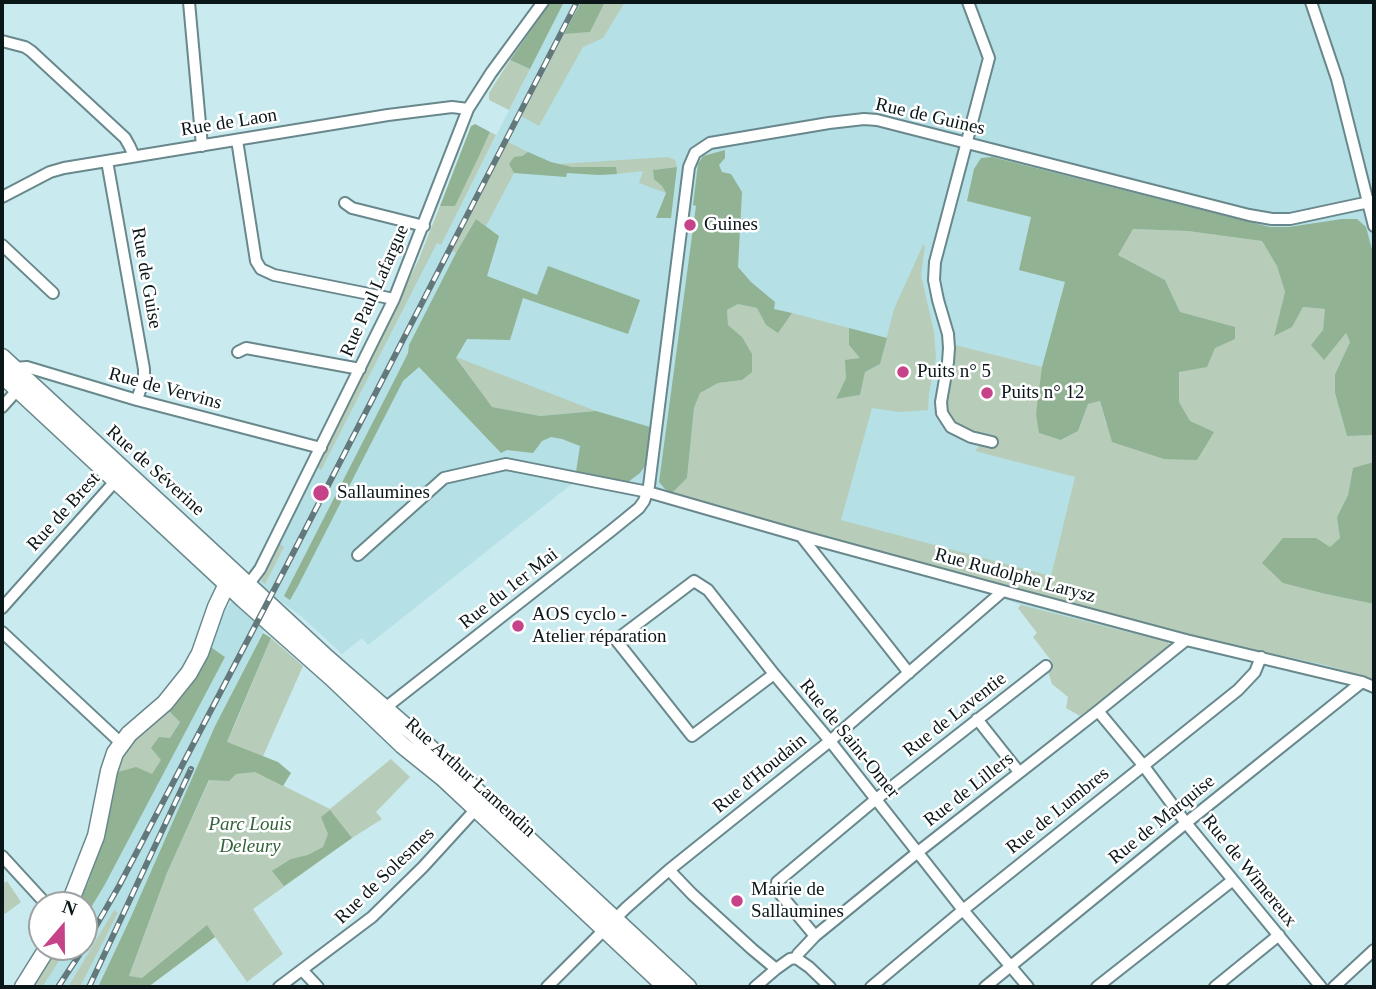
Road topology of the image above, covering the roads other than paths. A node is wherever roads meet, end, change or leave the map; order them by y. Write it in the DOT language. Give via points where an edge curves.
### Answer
graph roads {
  1 [pos="190,2"];
  2 [pos="543,2"];
  3 [pos="968,2"];
  4 [pos="1311,2"];
  5 [pos="2,40"];
  6 [pos="468,109"];
  7 [pos="237,140"];
  8 [pos="966,142"];
  9 [pos="202,146"];
  10 [pos="134,156"];
  11 [pos="107,161"];
  12 [pos="2,197"];
  13 [pos="1371,201"];
  14 [pos="345,203"];
  15 [pos="424,226"];
  16 [pos="1374,226"];
  17 [pos="2,245"];
  18 [pos="53,293"];
  19 [pos="394,299"];
  20 [pos="238,352"];
  21 [pos="359,369"];
  22 [pos="6,370"];
  23 [pos="22,385"];
  24 [pos="137,401"];
  25 [pos="2,407"];
  26 [pos="992,442"];
  27 [pos="321,448"];
  28 [pos="120,476"];
  29 [pos="648,492"];
  30 [pos="801,536"];
  31 [pos="358,555"];
  32 [pos="239,590"];
  33 [pos="1003,591"];
  34 [pos="2,608"];
  35 [pos="281,615"];
  36 [pos="2,632"];
  37 [pos="1186,640"];
  38 [pos="1261,657"];
  39 [pos="1046,666"];
  40 [pos="909,673"];
  41 [pos="774,674"];
  42 [pos="1362,682"];
  43 [pos="1374,687"];
  44 [pos="378,712"];
  45 [pos="1098,712"];
  46 [pos="977,719"];
  47 [pos="830,741"];
  48 [pos="121,743"];
  49 [pos="1143,765"];
  50 [pos="1019,772"];
  51 [pos="876,800"];
  52 [pos="476,809"];
  53 [pos="1186,823"];
  54 [pos="918,852"];
  55 [pos="2,856"];
  56 [pos="669,870"];
  57 [pos="1234,880"];
  58 [pos="34,891"];
  59 [pos="75,891"];
  60 [pos="963,910"];
  61 [pos="609,925"];
  62 [pos="1279,935"];
  63 [pos="815,936"];
  64 [pos="1374,950"];
  65 [pos="796,958"];
  66 [pos="39,961"];
  67 [pos="1011,966"];
  68 [pos="776,969"];
  69 [pos="303,971"];
  70 [pos="23,987"];
  71 [pos="279,987"];
  72 [pos="318,987"];
  73 [pos="547,987"];
  74 [pos="666,987"];
  75 [pos="688,987"];
  76 [pos="755,987"];
  77 [pos="830,987"];
  78 [pos="871,987"];
  79 [pos="985,987"];
  80 [pos="1028,987"];
  81 [pos="1097,987"];
  82 [pos="1215,987"];
  83 [pos="1321,987"];
  84 [pos="1334,987"];
  1 -- 9 [label="street"];
  2 -- 6 [label="street, Rue Paul Lafargue"];
  3 -- 8 [label="street" via="989,58"];
  4 -- 13 [label="street"];
  5 -- 10 [label="street" via="31,51 125,138"];
  6 -- 7 [label="street, Rue de Laon" via="388,115"];
  6 -- 15 [label="street, Rue Paul Lafargue"];
  7 -- 9 [label="street, Rue de Laon"];
  7 -- 19 [label="street" via="261,269"];
  8 -- 13 [label="street, Rue de Guines" via="1272,219"];
  8 -- 26 [label="street" via="935,262 936,290 949,348 941,402 951,428"];
  8 -- 29 [label="street, Rue de Guines" via="864,119 716,140 695,153 688,167"];
  9 -- 10 [label="street, Rue de Laon"];
  10 -- 11 [label="street, Rue de Laon"];
  11 -- 12 [label="street, Rue de Laon" via="50,172"];
  11 -- 24 [label="street, Rue de Guise" via="144,369"];
  13 -- 16 [label="street"];
  14 -- 15 [label="street"];
  15 -- 19 [label="street, Rue Paul Lafargue"];
  17 -- 18 [label="street"];
  19 -- 21 [label="street, Rue Paul Lafargue"];
  20 -- 21 [label="street" via="246,348"];
  21 -- 27 [label="street, Rue Paul Lafargue"];
  22 -- 23 [label="main road, Rue de Séverine"];
  22 -- 24 [label="street, Rue de Vervins" via="27,367"];
  23 -- 25 [label="street"];
  23 -- 28 [label="main road, Rue de Séverine"];
  24 -- 27 [label="street, Rue de Vervins"];
  27 -- 32 [label="street, Rue Paul Lafargue" via="260,569"];
  28 -- 32 [label="main road, Rue de Séverine"];
  28 -- 34 [label="street, Rue de Brest"];
  29 -- 30 [label="street, Rue Rudolphe Larysz"];
  29 -- 31 [label="street, Rue Rudolphe Larysz" via="506,464 444,478"];
  29 -- 44 [label="street, Rue du 1er Mai" via="639,508"];
  30 -- 33 [label="street, Rue Rudolphe Larysz"];
  30 -- 40 [label="street"];
  32 -- 35 [label="main road, Rue de Séverine"];
  32 -- 44 [label="main road, Rue Arthur Lamendin" via="333,679"];
  32 -- 48 [label="main road" via="216,607 200,653 166,703"];
  33 -- 37 [label="street, Rue Rudolphe Larysz"];
  33 -- 40 [label="street, Rue d'Houdain"];
  35 -- 44 [label="main road, Rue Arthur Lamendin"];
  36 -- 48 [label="street"];
  37 -- 38 [label="street, Rue Rudolphe Larysz"];
  37 -- 45 [label="street, Rue de Lillers"];
  38 -- 42 [label="street, Rue Rudolphe Larysz"];
  38 -- 49 [label="street, Rue de Lumbres" via="1255,672 1238,690"];
  39 -- 46 [label="street, Rue de Laventie"];
  40 -- 47 [label="street, Rue d'Houdain"];
  41 -- 41 [label="street, Rue de Saint-Omer" via="692,737 616,640 694,581 708,590"];
  41 -- 47 [label="street, Rue de Saint-Omer"];
  42 -- 43 [label="street, Rue Rudolphe Larysz"];
  42 -- 53 [label="street, Rue de Marquise"];
  44 -- 52 [label="main road, Rue Arthur Lamendin" via="402,745"];
  44 -- 61 [label="main road, Rue Arthur Lamendin" via="427,745"];
  45 -- 49 [label="street, Rue de Wimereux"];
  45 -- 50 [label="street, Rue de Lillers"];
  46 -- 50 [label="street"];
  46 -- 51 [label="street, Rue de Laventie"];
  47 -- 51 [label="street, Rue de Saint-Omer"];
  47 -- 56 [label="street, Rue d'Houdain"];
  48 -- 59 [label="main road" via="109,771 96,836"];
  49 -- 53 [label="street, Rue de Wimereux"];
  49 -- 60 [label="street, Rue de Lumbres"];
  50 -- 54 [label="street, Rue de Lillers"];
  51 -- 54 [label="street, Rue de Saint-Omer"];
  51 -- 63 [label="street, Rue de Laventie" via="777,882 777,890"];
  52 -- 61 [label="main road, Rue Arthur Lamendin"];
  52 -- 69 [label="street, Rue de Solesmes" via="372,917"];
  53 -- 57 [label="street, Rue de Wimereux"];
  53 -- 67 [label="street, Rue de Marquise"];
  54 -- 60 [label="street, Rue de Saint-Omer"];
  54 -- 63 [label="street, Rue de Lillers"];
  55 -- 58 [label="street"];
  56 -- 61 [label="street, Rue d'Houdain"];
  56 -- 68 [label="street"];
  57 -- 62 [label="street, Rue de Wimereux"];
  57 -- 81 [label="street"];
  60 -- 67 [label="street, Rue de Saint-Omer"];
  60 -- 78 [label="street, Rue de Lumbres"];
  61 -- 73 [label="street, Rue d'Houdain"];
  61 -- 74 [label="main road, Rue Arthur Lamendin"];
  61 -- 75 [label="main road, Rue Arthur Lamendin"];
  62 -- 82 [label="street"];
  62 -- 83 [label="street, Rue de Wimereux"];
  63 -- 65 [label="street, Rue de Lillers"];
  64 -- 84 [label="street"];
  65 -- 68 [label="street, Rue de Lillers"];
  65 -- 77 [label="street"];
  66 -- 70 [label="main road"];
  67 -- 79 [label="street, Rue de Marquise"];
  67 -- 80 [label="street, Rue de Saint-Omer"];
  68 -- 76 [label="street, Rue de Lillers"];
  69 -- 71 [label="street, Rue de Solesmes"];
  69 -- 72 [label="street"];
}
